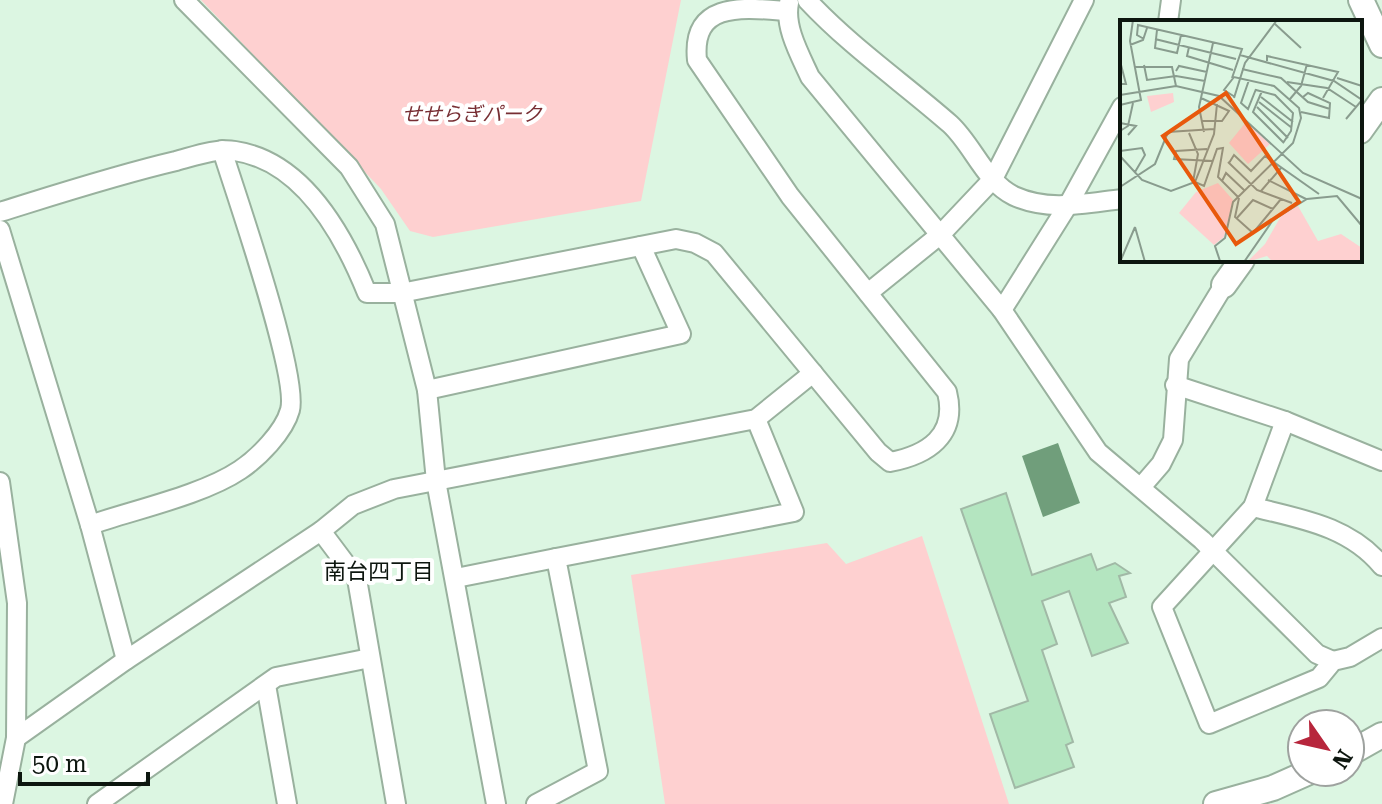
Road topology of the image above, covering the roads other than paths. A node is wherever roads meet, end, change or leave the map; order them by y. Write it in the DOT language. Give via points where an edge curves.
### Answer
graph roads {
  1 [pos="184,0"];
  2 [pos="807,0"];
  3 [pos="1084,0"];
  4 [pos="1171,0"];
  5 [pos="1361,0"];
  6 [pos="789,6"];
  7 [pos="1168,20"];
  8 [pos="1382,45"];
  9 [pos="1382,100"];
  10 [pos="1120,111"];
  11 [pos="1362,128"];
  12 [pos="222,150"];
  13 [pos="993,179"];
  14 [pos="1120,199"];
  15 [pos="1068,205"];
  16 [pos="0,212"];
  17 [pos="0,230"];
  18 [pos="941,234"];
  19 [pos="641,246"];
  20 [pos="1241,262"];
  21 [pos="1224,285"];
  22 [pos="401,293"];
  23 [pos="868,293"];
  24 [pos="1002,310"];
  25 [pos="813,373"];
  26 [pos="1175,385"];
  27 [pos="427,390"];
  28 [pos="756,419"];
  29 [pos="1285,421"];
  30 [pos="1382,461"];
  31 [pos="436,481"];
  32 [pos="0,482"];
  33 [pos="1142,486"];
  34 [pos="1253,507"];
  35 [pos="90,525"];
  36 [pos="321,531"];
  37 [pos="1212,550"];
  38 [pos="556,558"];
  39 [pos="1382,566"];
  40 [pos="456,578"];
  41 [pos="1382,638"];
  42 [pos="370,658"];
  43 [pos="126,660"];
  44 [pos="1333,661"];
  45 [pos="266,685"];
  46 [pos="16,738"];
  47 [pos="1276,796"];
  48 [pos="563,798"];
  49 [pos="3,804"];
  50 [pos="97,804"];
  51 [pos="287,804"];
  52 [pos="396,804"];
  53 [pos="496,804"];
  54 [pos="536,804"];
  55 [pos="1216,804"];
  1 -- 22 [label="street" via="349,167 385,224"];
  2 -- 13 [label="street" via="874,64 952,126"];
  3 -- 13 [label="street"];
  4 -- 7 [label="street"];
  5 -- 8 [label="street"];
  6 -- 18 [label="street" via="795,44 810,77"];
  6 -- 23 [label="street" via="727,7 700,31 697,60 790,196"];
  9 -- 11 [label="street"];
  10 -- 15 [label="street"];
  12 -- 16 [label="street"];
  12 -- 22 [label="street" via="260,159 305,191 333,224 367,293"];
  12 -- 35 [label="street" via="275,325 291,390 290,409 281,428 240,470"];
  13 -- 15 [label="street" via="1010,195 1028,202"];
  13 -- 18 [label="street"];
  14 -- 15 [label="street"];
  15 -- 24 [label="street"];
  17 -- 35 [label="street"];
  18 -- 23 [label="street"];
  18 -- 24 [label="street"];
  19 -- 22 [label="street"];
  19 -- 25 [label="street" via="676,239 714,253"];
  19 -- 27 [label="street" via="681,334"];
  20 -- 21 [label="street"];
  21 -- 26 [label="street" via="1179,359"];
  22 -- 27 [label="street"];
  23 -- 25 [label="street" via="947,392 950,406 936,442 920,457 890,462"];
  24 -- 33 [label="street" via="1098,452"];
  25 -- 28 [label="street"];
  26 -- 29 [label="street"];
  26 -- 33 [label="street" via="1173,440"];
  27 -- 31 [label="street"];
  28 -- 31 [label="street"];
  28 -- 38 [label="street" via="794,512"];
  29 -- 30 [label="street"];
  29 -- 34 [label="street"];
  31 -- 36 [label="street" via="353,505"];
  31 -- 40 [label="street"];
  32 -- 46 [label="street" via="17,603"];
  33 -- 37 [label="street"];
  34 -- 37 [label="street"];
  34 -- 39 [label="street" via="1348,535"];
  35 -- 43 [label="street"];
  36 -- 42 [label="street" via="357,579"];
  36 -- 43 [label="street"];
  37 -- 44 [label="street" via="1317,654"];
  37 -- 44 [label="street" via="1162,607 1209,724 1319,678"];
  38 -- 40 [label="street"];
  38 -- 48 [label="street" via="598,771"];
  40 -- 53 [label="street"];
  41 -- 44 [label="street"];
  42 -- 45 [label="street" via="276,677"];
  42 -- 52 [label="street"];
  43 -- 46 [label="street"];
  45 -- 50 [label="street"];
  45 -- 51 [label="street"];
  46 -- 49 [label="street"];
  47 -- 55 [label="street"];
  48 -- 54 [label="street"];
}
